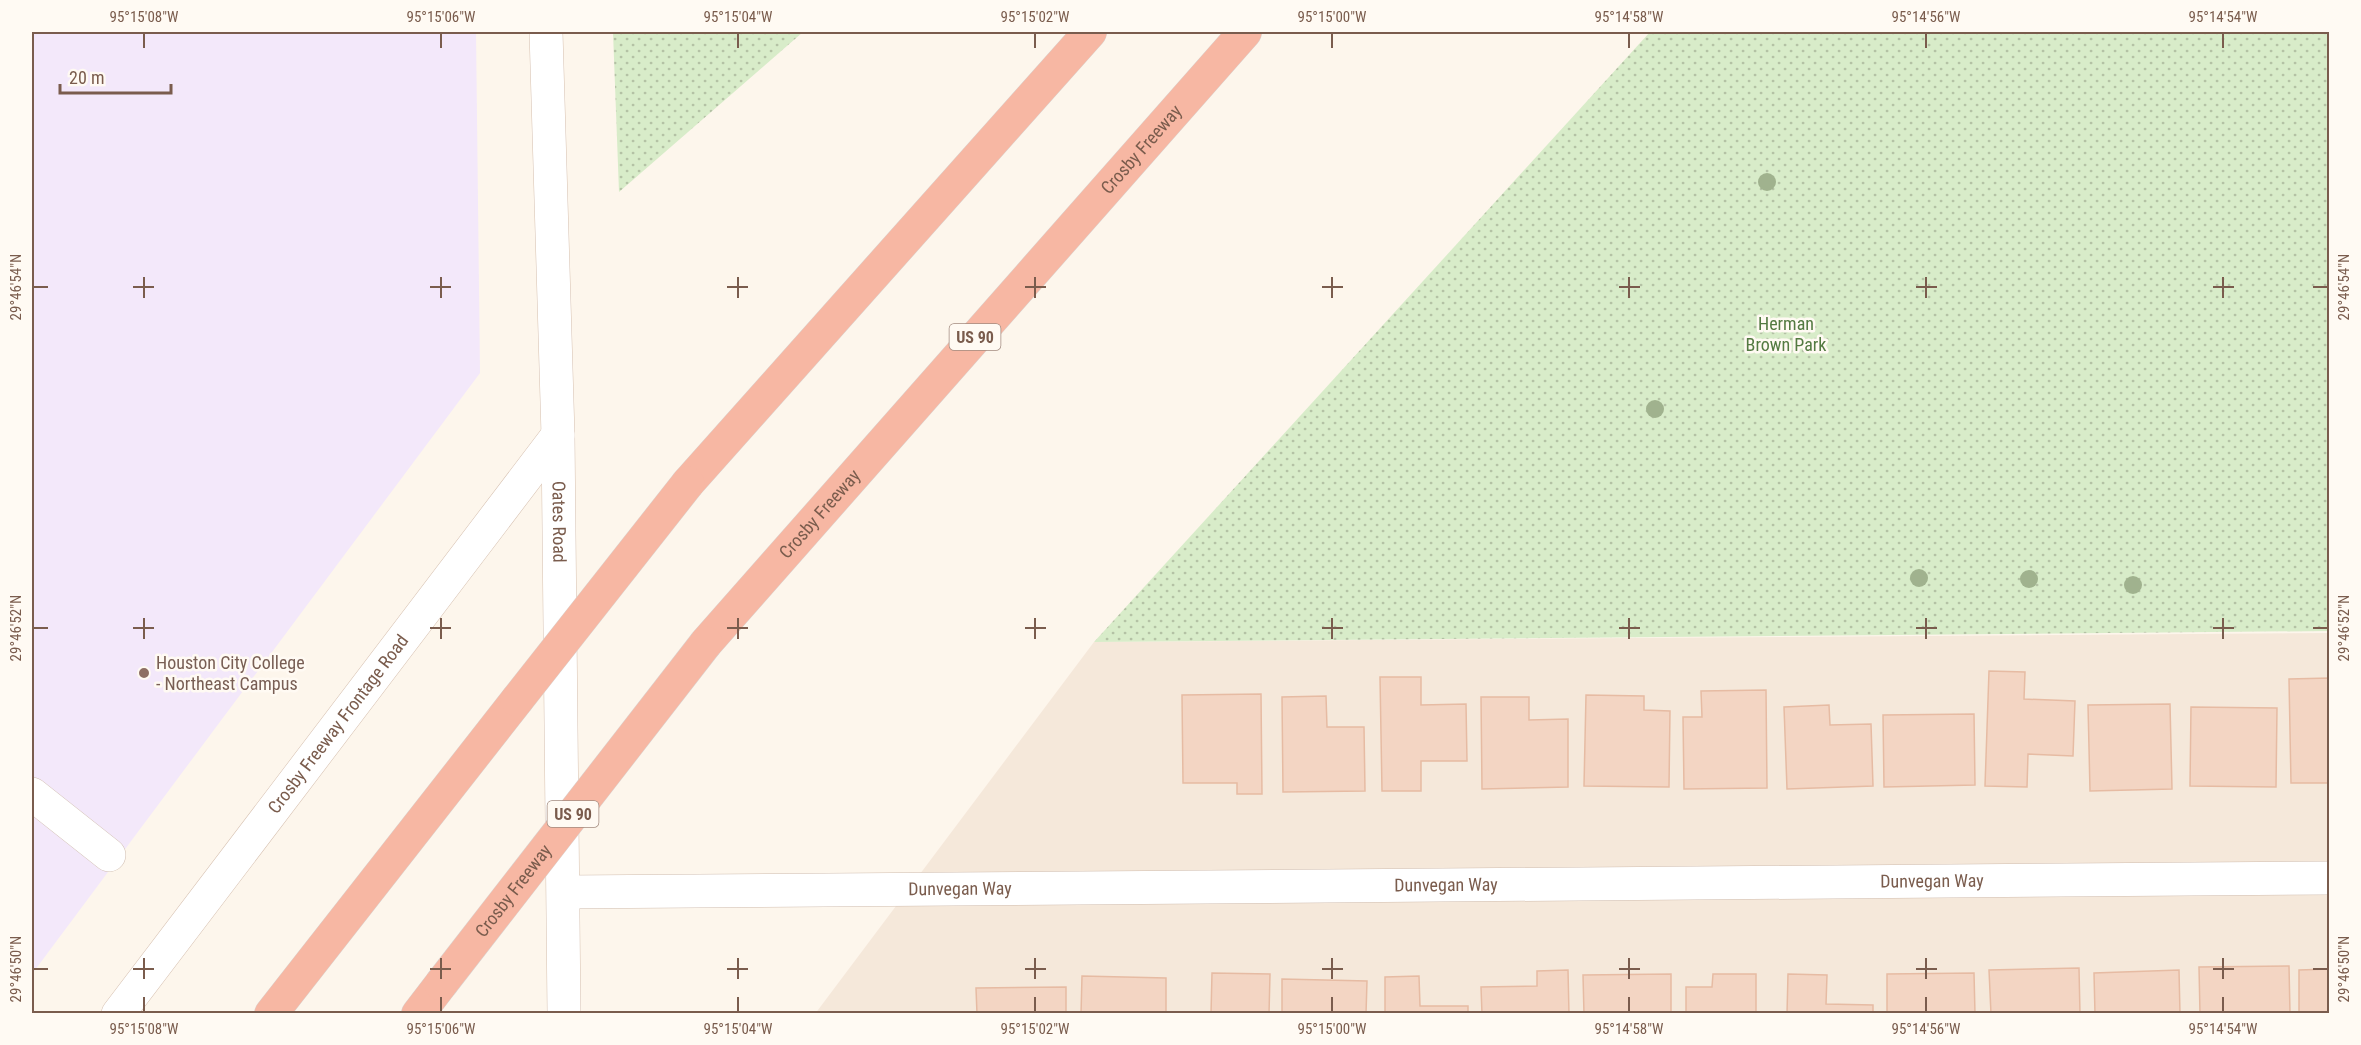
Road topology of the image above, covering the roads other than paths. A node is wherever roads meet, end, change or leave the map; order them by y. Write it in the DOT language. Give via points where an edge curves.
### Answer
graph roads {
  1 [pos="546,32"];
  2 [pos="1090,32"];
  3 [pos="1245,32"];
  4 [pos="558,435"];
  5 [pos="32,794"];
  6 [pos="109,855"];
  7 [pos="2330,878"];
  8 [pos="564,892"];
  9 [pos="118,1014"];
  10 [pos="271,1014"];
  11 [pos="418,1014"];
  12 [pos="564,1014"];
  1 -- 4 [label="street, Oates Road"];
  2 -- 10 [label="highway, bridge" via="688,483"];
  3 -- 11 [label="highway, Crosby Freeway / US 90, bridge" via="706,644"];
  4 -- 8 [label="street, Oates Road"];
  4 -- 9 [label="street, Crosby Freeway Frontage Road"];
  5 -- 6 [label="street"];
  7 -- 8 [label="street, Dunvegan Way"];
  8 -- 12 [label="street, Oates Road"];
}
